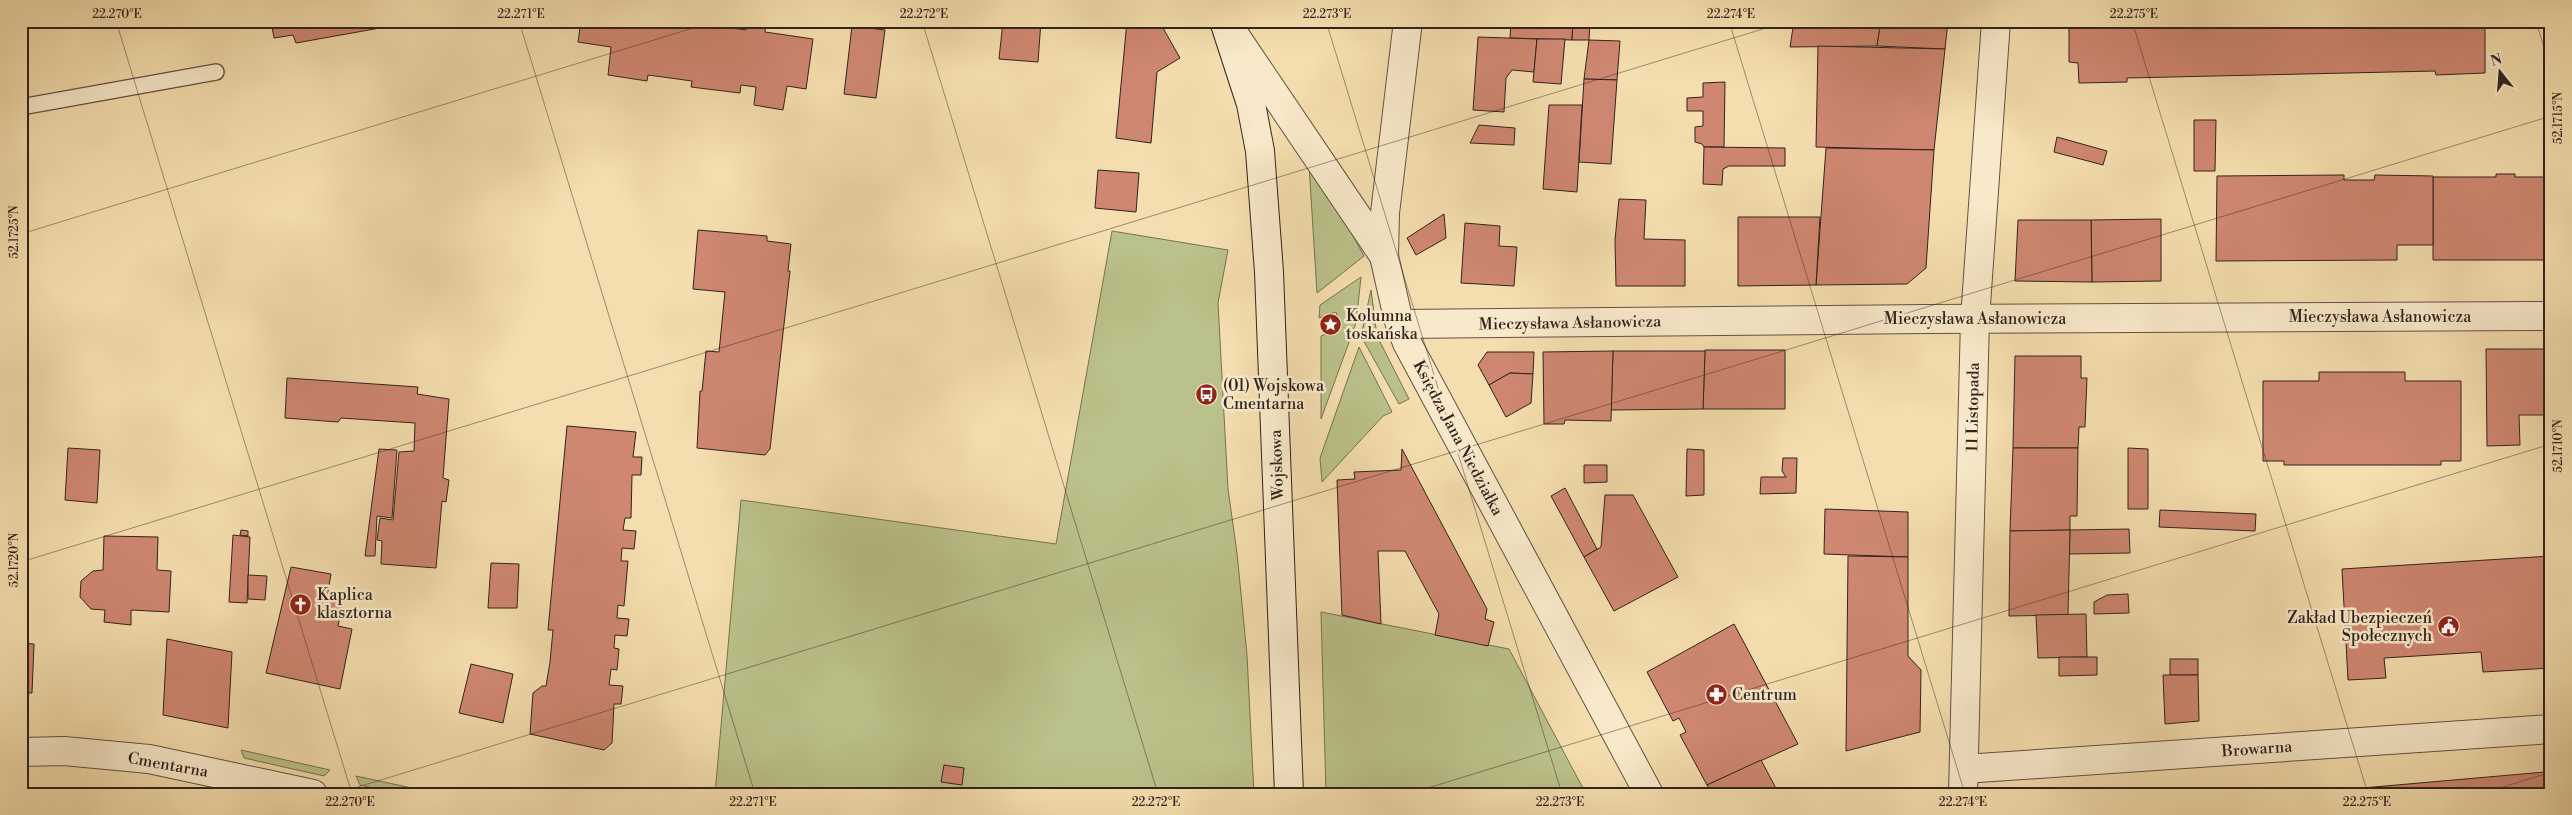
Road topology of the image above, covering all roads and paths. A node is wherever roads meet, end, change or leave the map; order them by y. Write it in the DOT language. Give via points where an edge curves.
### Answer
graph roads {
  1 [pos="1225,21"];
  2 [pos="1408,21"];
  3 [pos="1996,21"];
  4 [pos="216,72"];
  5 [pos="21,106"];
  6 [pos="1384,256"];
  7 [pos="2551,316"];
  8 [pos="1975,319"];
  9 [pos="1400,324"];
  10 [pos="2551,729"];
  11 [pos="21,752"];
  12 [pos="1963,781"];
  13 [pos="313,794"];
  14 [pos="1289,794"];
  15 [pos="1649,794"];
  1 -- 6 [label="street"];
  1 -- 14 [label="street, Wojskowa" via="1251,104 1260,151 1269,272"];
  2 -- 6 [label="street, Księdza Jana Niedziałka" via="1385,213"];
  3 -- 8 [label="street, 11 Listopada"];
  4 -- 5 [label="lane"];
  6 -- 9 [label="street, Księdza Jana Niedziałka"];
  7 -- 8 [label="street, Mieczysława Asłanowicza"];
  8 -- 9 [label="street, Mieczysława Asłanowicza"];
  8 -- 12 [label="street, 11 Listopada"];
  9 -- 15 [label="street, Księdza Jana Niedziałka" via="1406,343"];
  10 -- 12 [label="street, Browarna"];
  11 -- 13 [label="street, Cmentarna" via="64,751 149,759"];
}
